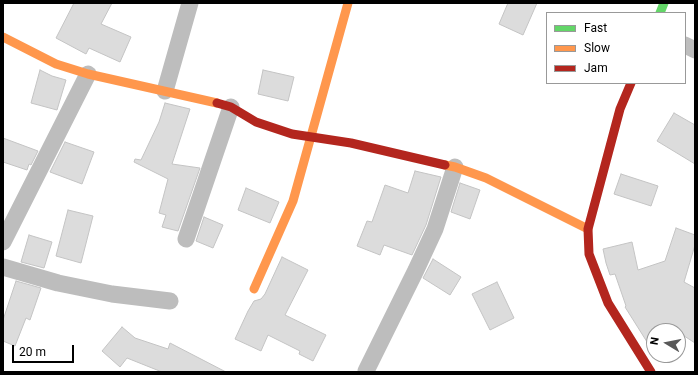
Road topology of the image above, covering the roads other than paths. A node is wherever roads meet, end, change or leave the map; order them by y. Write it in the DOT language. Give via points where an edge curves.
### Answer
graph roads {
  1 [pos="190,3"];
  2 [pos="348,3"];
  3 [pos="3,37"];
  4 [pos="686,46"];
  5 [pos="695,50"];
  6 [pos="88,74"];
  7 [pos="631,84"];
  8 [pos="165,91"];
  9 [pos="231,107"];
  10 [pos="312,137"];
  11 [pos="455,167"];
  12 [pos="588,229"];
  13 [pos="186,239"];
  14 [pos="3,242"];
  15 [pos="3,267"];
  16 [pos="254,289"];
  17 [pos="170,301"];
  18 [pos="366,371"];
  19 [pos="651,372"];
  1 -- 8 [label="street"];
  2 -- 10 [label="street"];
  3 -- 6 [label="street" via="56,64"];
  4 -- 5 [label="street"];
  6 -- 8 [label="street"];
  6 -- 14 [label="street"];
  7 -- 12 [label="street" via="620,110"];
  8 -- 9 [label="street"];
  9 -- 10 [label="street" via="256,122 292,134"];
  9 -- 13 [label="street"];
  10 -- 11 [label="street"];
  10 -- 16 [label="street" via="293,201"];
  11 -- 12 [label="street" via="486,178"];
  11 -- 18 [label="street" via="435,229"];
  12 -- 19 [label="street" via="589,254 608,303"];
  15 -- 17 [label="street" via="112,294"];
}
